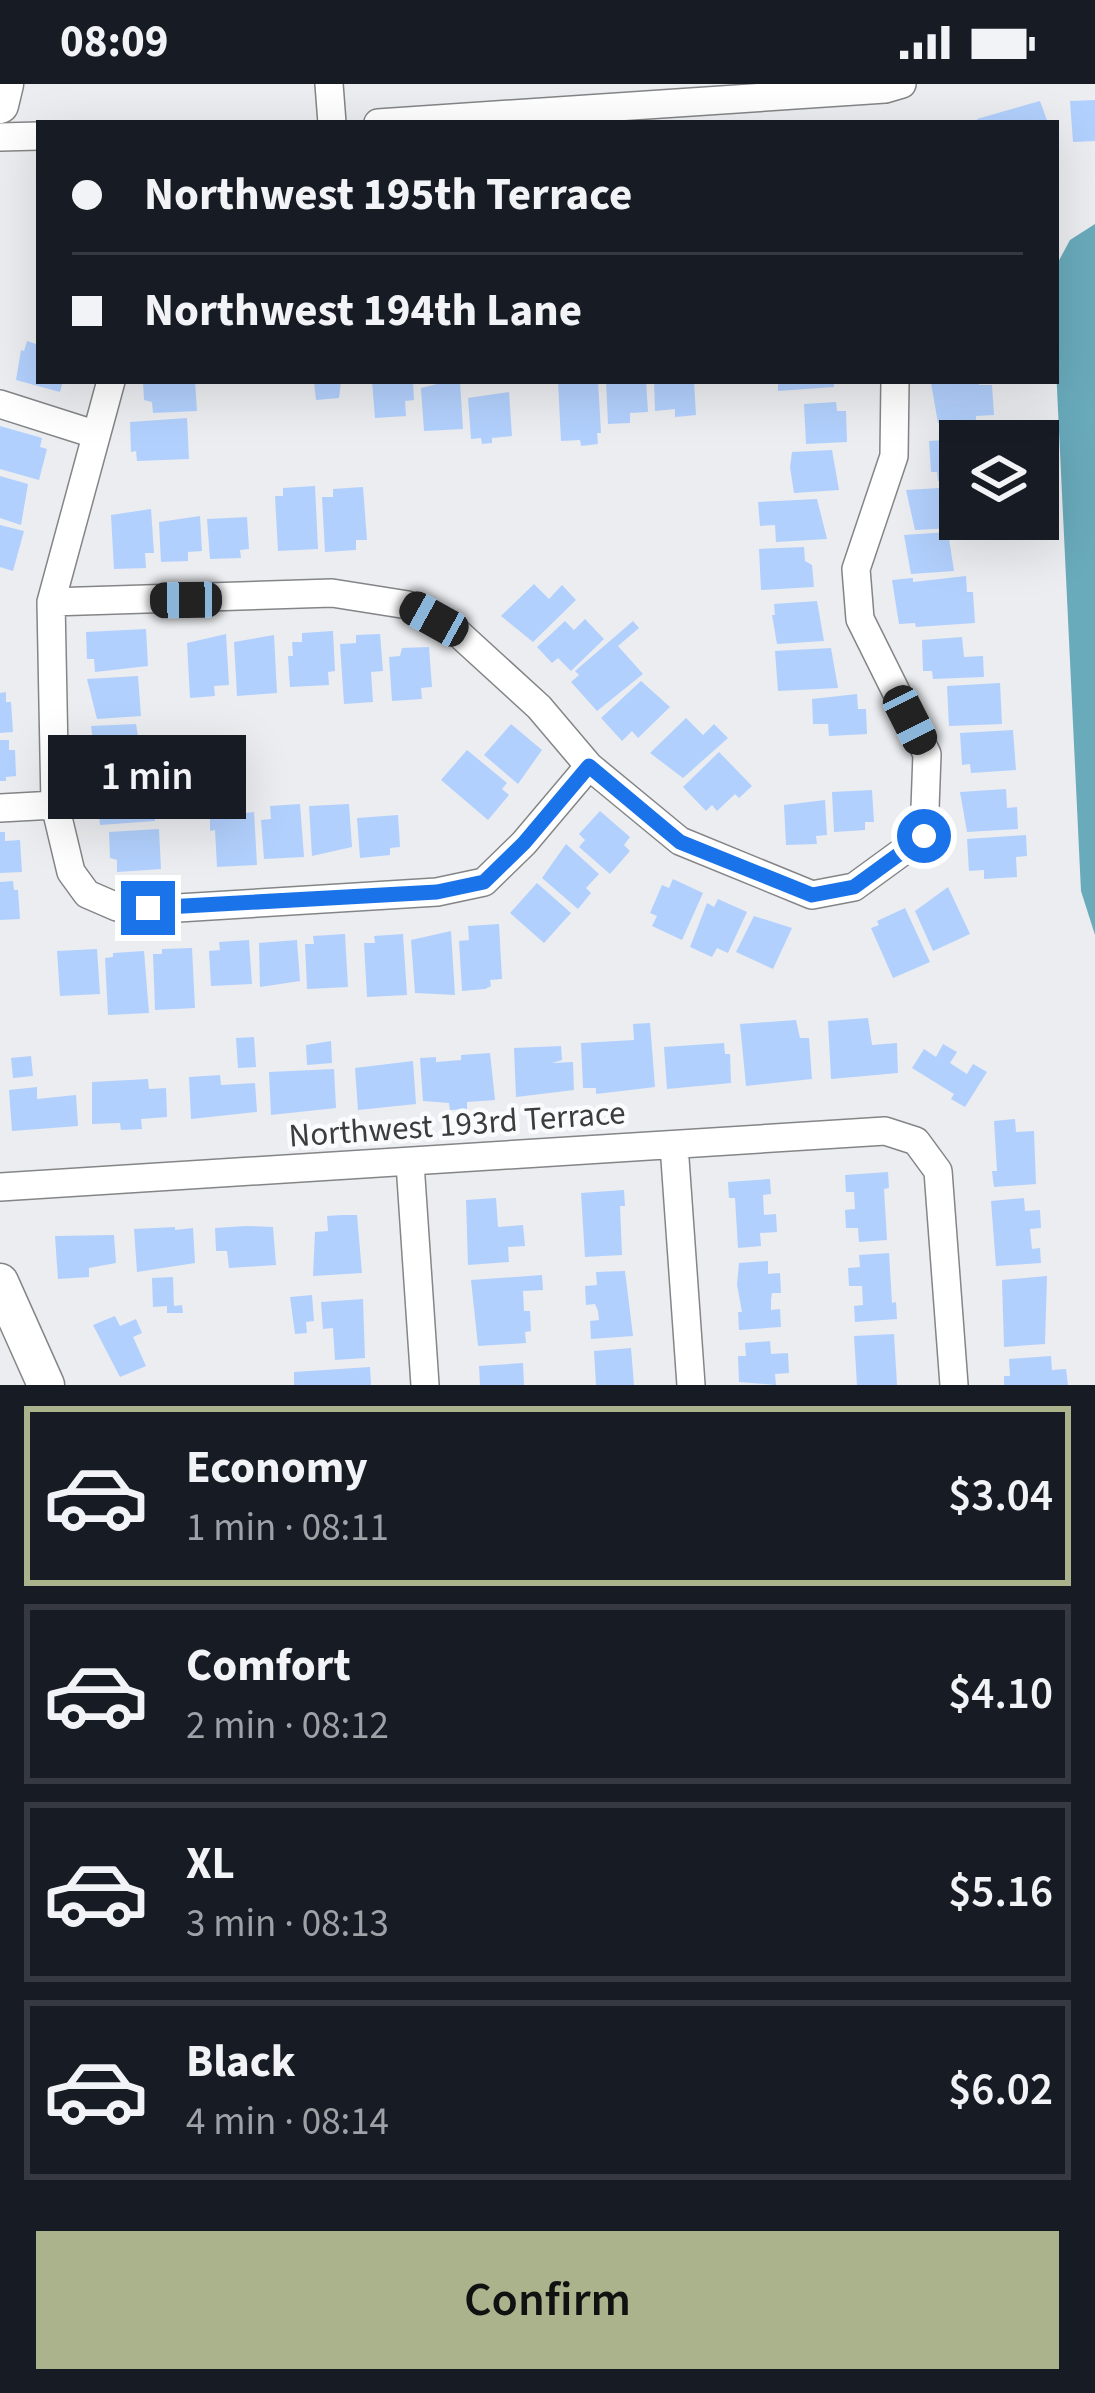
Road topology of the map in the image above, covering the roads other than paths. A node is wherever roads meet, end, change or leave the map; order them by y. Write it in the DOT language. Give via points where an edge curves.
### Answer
graph roads {
  1 [pos="4,84"];
  2 [pos="328,84"];
  3 [pos="902,84"];
  4 [pos="0,105"];
  5 [pos="332,120"];
  6 [pos="423,120"];
  7 [pos="36,136"];
  8 [pos="0,137"];
  9 [pos="110,384"];
  10 [pos="895,384"];
  11 [pos="0,404"];
  12 [pos="94,434"];
  13 [pos="51,602"];
  14 [pos="589,766"];
  15 [pos="55,805"];
  16 [pos="0,808"];
  17 [pos="674,1145"];
  18 [pos="410,1162"];
  19 [pos="0,1187"];
  20 [pos="0,1282"];
  21 [pos="46,1385"];
  22 [pos="424,1385"];
  23 [pos="692,1385"];
  24 [pos="954,1385"];
  1 -- 4 [label="street"];
  2 -- 5 [label="street"];
  3 -- 6 [label="street"];
  7 -- 8 [label="street"];
  9 -- 12 [label="street"];
  10 -- 14 [label="street" via="894,456 856,569 860,619 927,754 924,836 854,887 812,895 680,842"];
  11 -- 12 [label="street"];
  12 -- 13 [label="street"];
  13 -- 14 [label="street" via="332,592 409,605 458,633"];
  13 -- 15 [label="street"];
  14 -- 15 [label="street" via="484,882 437,892 117,908 87,894 71,872"];
  15 -- 16 [label="street"];
  17 -- 18 [label="street, Northwest 193rd Terrace"];
  17 -- 23 [label="street"];
  17 -- 24 [label="street, Northwest 193rd Terrace" via="885,1131 916,1141 938,1171"];
  18 -- 19 [label="street, Northwest 193rd Terrace"];
  18 -- 22 [label="street"];
  20 -- 21 [label="street"];
}
